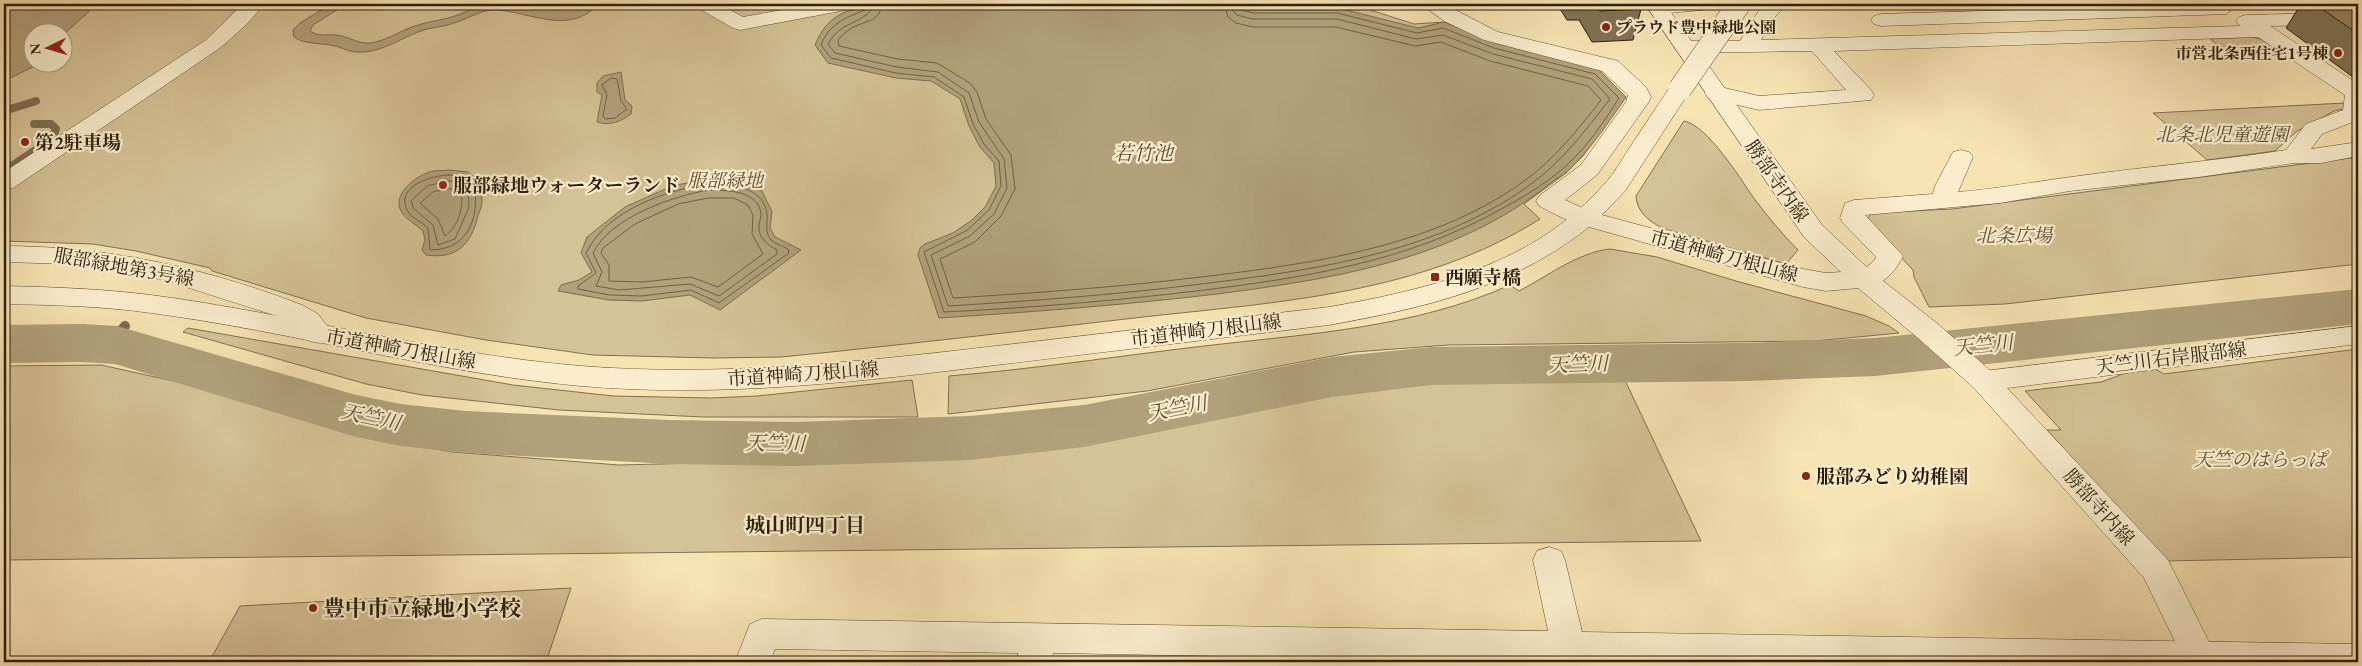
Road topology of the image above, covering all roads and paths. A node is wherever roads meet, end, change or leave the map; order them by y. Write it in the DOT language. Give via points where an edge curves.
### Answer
graph roads {
  1 [pos="254,4"];
  2 [pos="705,4"];
  3 [pos="846,4"];
  4 [pos="1431,4"];
  5 [pos="1702,4"];
  6 [pos="1739,4"];
  7 [pos="1777,4"];
  8 [pos="1866,4"];
  9 [pos="1657,6"];
  10 [pos="2215,7"];
  11 [pos="2358,18"];
  12 [pos="1881,20"];
  13 [pos="2254,26"];
  14 [pos="1897,40"];
  15 [pos="1817,44"];
  16 [pos="1747,47"];
  17 [pos="1685,48"];
  18 [pos="1716,93"];
  19 [pos="2357,105"];
  20 [pos="2358,149"];
  21 [pos="2294,156"];
  22 [pos="1961,157"];
  23 [pos="4,183"];
  24 [pos="1944,202"];
  25 [pos="1585,218"];
  26 [pos="4,254"];
  27 [pos="1864,279"];
  28 [pos="4,295"];
  29 [pos="320,334"];
  30 [pos="2358,335"];
  31 [pos="1977,375"];
  32 [pos="1549,560"];
  33 [pos="1036,650"];
  34 [pos="1570,654"];
  35 [pos="2358,659"];
  36 [pos="2201,660"];
  37 [pos="753,662"];
  1 -- 23 [label="street" via="212,44"];
  2 -- 3 [label="street" via="740,24"];
  4 -- 25 [label="street" via="1451,18 1491,36 1610,66 1638,92 1637,103 1589,170 1548,201"];
  5 -- 9 [label="street"];
  6 -- 25 [label="street, 市道神崎刀根山線, bridge" via="1616,186"];
  7 -- 16 [label="street" via="1765,16"];
  8 -- 12 [label="street"];
  9 -- 17 [label="street, 勝部寺内線"];
  10 -- 12 [label="street"];
  10 -- 13 [label="street"];
  11 -- 13 [label="street"];
  12 -- 14 [label="street"];
  13 -- 14 [label="street"];
  13 -- 19 [label="street" via="2328,72"];
  14 -- 15 [label="street"];
  15 -- 16 [label="street"];
  15 -- 18 [label="street" via="1863,95 1759,103"];
  16 -- 17 [label="street"];
  17 -- 18 [label="street, 勝部寺内線"];
  18 -- 27 [label="street, 勝部寺内線" via="1808,225"];
  19 -- 21 [label="street" via="2314,129"];
  20 -- 21 [label="street" via="2322,156"];
  21 -- 24 [label="street"];
  22 -- 24 [label="street" via="1946,186"];
  24 -- 27 [label="street" via="1854,208 1852,218 1890,256 1884,268"];
  25 -- 27 [label="street, 市道神崎刀根山線" via="1803,278 1826,282"];
  25 -- 29 [label="street, 市道神崎刀根山線" via="1553,242 1512,265 1446,291 1409,301 1329,316 813,376 690,381 581,376 508,368"];
  26 -- 29 [label="street, 服部緑地第3号線" via="58,254 173,272 296,314 311,322"];
  27 -- 31 [label="street, 勝部寺内線"];
  28 -- 29 [label="street, 市道神崎刀根山線" via="144,302"];
  30 -- 31 [label="street, 天竺川右岸服部線"];
  31 -- 36 [label="street, 勝部寺内線" via="2156,569"];
  32 -- 34 [label="street"];
  33 -- 34 [label="street"];
  33 -- 37 [label="street" via="762,634"];
  34 -- 36 [label="street"];
  35 -- 36 [label="street"];
}
